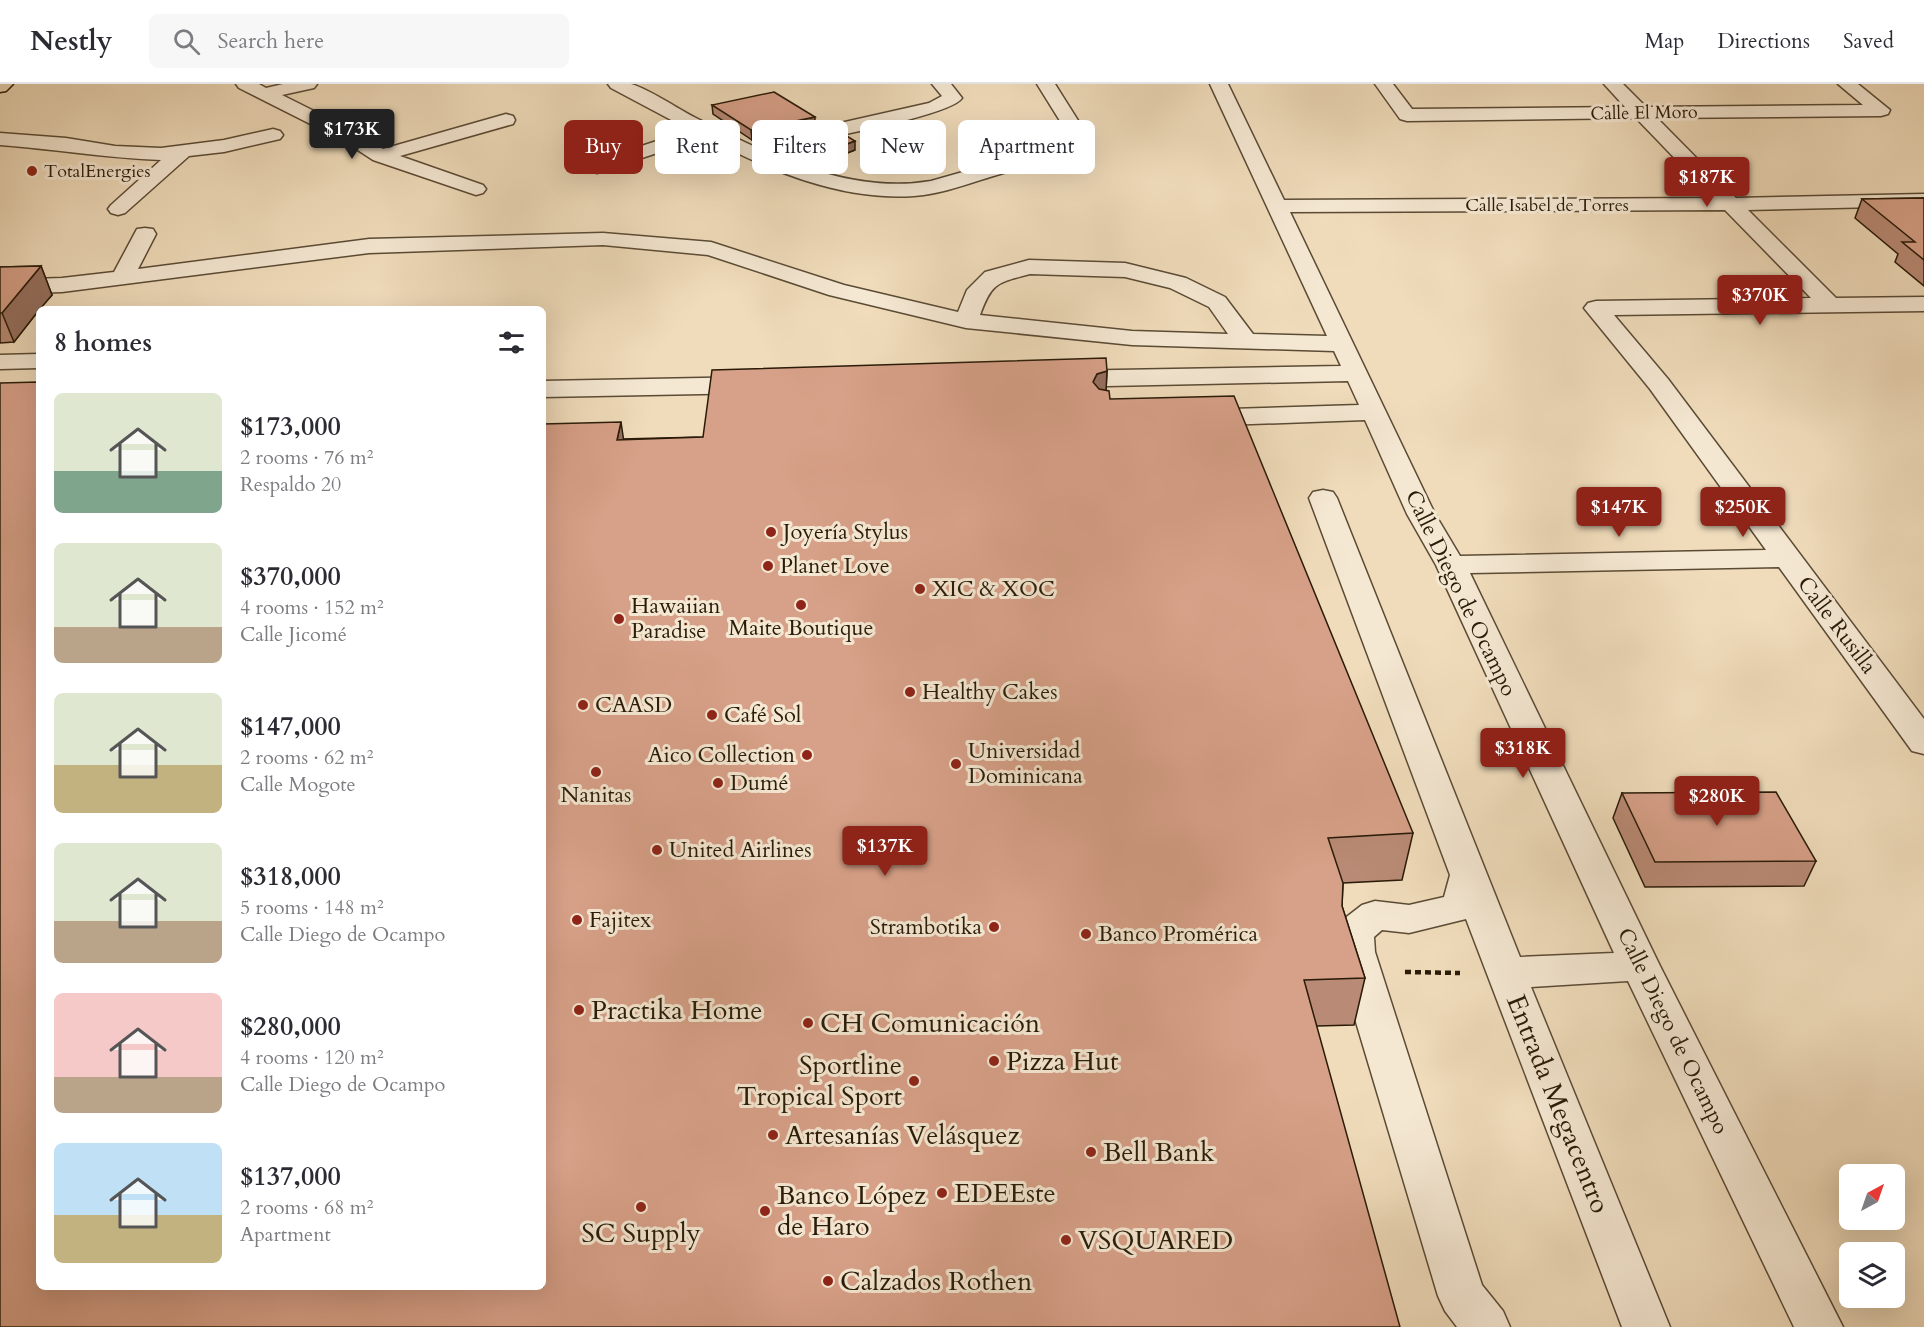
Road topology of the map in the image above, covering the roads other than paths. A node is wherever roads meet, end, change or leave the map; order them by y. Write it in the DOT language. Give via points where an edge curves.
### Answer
graph roads {
  1 [pos="245,84"];
  2 [pos="308,84"];
  3 [pos="617,84"];
  4 [pos="941,84"];
  5 [pos="1046,84"];
  6 [pos="1219,84"];
  7 [pos="1384,84"];
  8 [pos="1613,84"];
  9 [pos="1847,84"];
  10 [pos="267,93"];
  11 [pos="1642,114"];
  12 [pos="506,120"];
  13 [pos="688,120"];
  14 [pos="273,135"];
  15 [pos="0,139"];
  16 [pos="740,145"];
  17 [pos="748,149"];
  18 [pos="183,152"];
  19 [pos="380,156"];
  20 [pos="476,189"];
  21 [pos="1924,200"];
  22 [pos="1729,204"];
  23 [pos="1278,206"];
  24 [pos="118,209"];
  25 [pos="145,234"];
  26 [pos="122,277"];
  27 [pos="0,287"];
  28 [pos="1829,304"];
  29 [pos="1924,304"];
  30 [pos="966,321"];
  31 [pos="1246,341"];
  32 [pos="36,361"];
  33 [pos="0,362"];
  34 [pos="1043,379"];
  35 [pos="1360,382"];
  36 [pos="781,384"];
  37 [pos="546,389"];
  38 [pos="1174,411"];
  39 [pos="1323,498"];
  40 [pos="1787,558"];
  41 [pos="1451,565"];
  42 [pos="1924,743"];
  43 [pos="1468,876"];
  44 [pos="1640,966"];
  45 [pos="1506,973"];
  46 [pos="1486,1327"];
  47 [pos="1646,1327"];
  48 [pos="1819,1327"];
  1 -- 10 [label="street"];
  2 -- 10 [label="street"];
  3 -- 13 [label="street"];
  4 -- 17 [label="street" via="953,98 935,107"];
  5 -- 17 [label="street" via="1081,141 945,185 880,190 837,184"];
  6 -- 23 [label="street, Calle Diego de Ocampo"];
  7 -- 11 [label="street, Calle El Moro" via="1407,115"];
  8 -- 11 [label="street"];
  9 -- 11 [label="street, Calle El Moro" via="1881,110"];
  10 -- 19 [label="street"];
  11 -- 22 [label="street"];
  12 -- 19 [label="street"];
  14 -- 18 [label="street"];
  15 -- 18 [label="street" via="115,152"];
  16 -- 17 [label="street"];
  18 -- 24 [label="street"];
  19 -- 20 [label="street"];
  21 -- 22 [label="street, Calle Isabel de Torres"];
  22 -- 23 [label="street, Calle Isabel de Torres"];
  22 -- 28 [label="street"];
  23 -- 35 [label="street, Calle Diego de Ocampo"];
  25 -- 26 [label="street"];
  26 -- 27 [label="street" via="62,285"];
  26 -- 30 [label="street" via="369,246 603,239 711,249 837,291"];
  28 -- 29 [label="street"];
  28 -- 40 [label="street, Calle Rusilla" via="1596,308 1659,384"];
  30 -- 31 [label="street" via="1132,338"];
  30 -- 31 [label="street" via="978,290 993,277 1029,267 1125,270 1178,283 1217,302"];
  31 -- 35 [label="street"];
  32 -- 33 [label="street"];
  34 -- 35 [label="street"];
  35 -- 38 [label="street"];
  35 -- 41 [label="street, Calle Diego de Ocampo" via="1421,514"];
  36 -- 37 [label="street"];
  39 -- 43 [label="street"];
  40 -- 41 [label="street"];
  40 -- 42 [label="street, Calle Rusilla"];
  41 -- 44 [label="street, Calle Diego de Ocampo"];
  43 -- 45 [label="street"];
  43 -- 46 [label="street" via="1460,907 1409,919 1375,915 1354,932 1355,952 1462,1296"];
  44 -- 45 [label="street, Entrada Megacentro"];
  44 -- 48 [label="street, Calle Diego de Ocampo"];
  45 -- 47 [label="street, Entrada Megacentro"];
}
